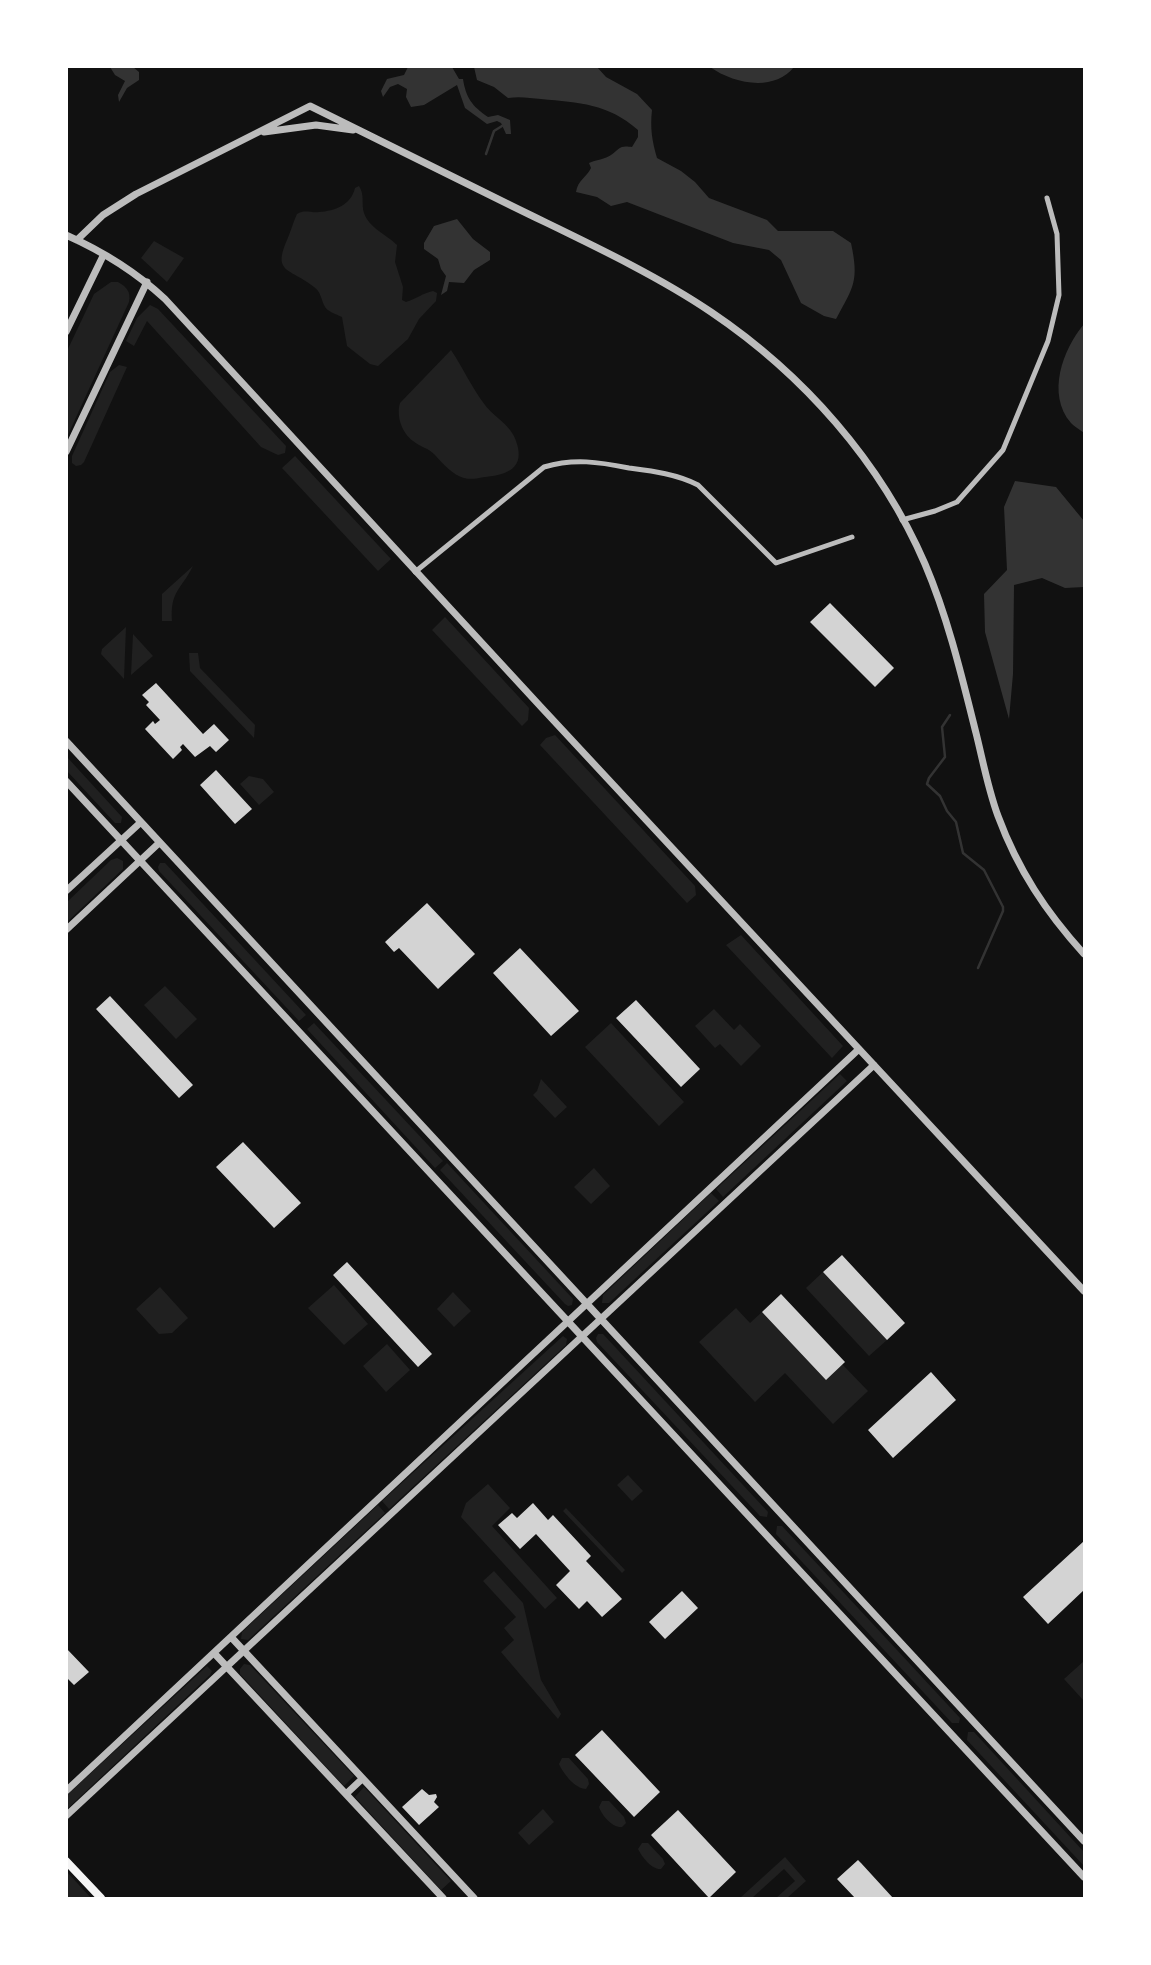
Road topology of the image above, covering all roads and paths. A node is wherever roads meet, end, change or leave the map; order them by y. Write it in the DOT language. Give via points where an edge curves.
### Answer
graph roads {
  1 [pos="360,131"];
  2 [pos="256,134"];
  3 [pos="1047,198"];
  4 [pos="66,235"];
  5 [pos="77,240"];
  6 [pos="103,256"];
  7 [pos="147,282"];
  8 [pos="66,332"];
  9 [pos="66,452"];
  10 [pos="902,520"];
  11 [pos="852,537"];
  12 [pos="415,572"];
  13 [pos="66,741"];
  14 [pos="66,781"];
  15 [pos="141,822"];
  16 [pos="121,840"];
  17 [pos="159,843"];
  18 [pos="140,861"];
  19 [pos="66,891"];
  20 [pos="66,930"];
  21 [pos="1084,954"];
  22 [pos="859,1049"];
  23 [pos="874,1065"];
  24 [pos="1084,1291"];
  25 [pos="587,1303"];
  26 [pos="601,1318"];
  27 [pos="568,1321"];
  28 [pos="582,1336"];
  29 [pos="231,1637"];
  30 [pos="243,1651"];
  31 [pos="214,1653"];
  32 [pos="227,1667"];
  33 [pos="362,1779"];
  34 [pos="66,1791"];
  35 [pos="346,1794"];
  36 [pos="66,1815"];
  37 [pos="1084,1841"];
  38 [pos="66,1861"];
  39 [pos="1084,1877"];
  40 [pos="101,1899"];
  41 [pos="443,1899"];
  42 [pos="474,1899"];
  1 -- 2 [label="street" via="316,125"];
  1 -- 2 [label="street" via="310,106"];
  1 -- 10 [label="street" via="636,268 710,311 811,395 875,474"];
  2 -- 5 [label="street" via="136,194 103,215"];
  3 -- 10 [label="street" via="1057,234 1059,295 1048,341 1003,450 957,502"];
  4 -- 5 [label="street"];
  5 -- 6 [label="street"];
  6 -- 7 [label="street"];
  6 -- 8 [label="street"];
  7 -- 9 [label="street"];
  7 -- 12 [label="street"];
  10 -- 21 [label="street" via="940,604 998,815 1041,902"];
  11 -- 12 [label="street" via="776,563 698,485 653,471 578,460 544,467"];
  12 -- 22 [label="street"];
  13 -- 15 [label="street"];
  14 -- 16 [label="street"];
  15 -- 16 [label="street"];
  15 -- 17 [label="street"];
  16 -- 18 [label="street"];
  16 -- 19 [label="street"];
  17 -- 18 [label="street"];
  17 -- 25 [label="street"];
  18 -- 20 [label="street"];
  18 -- 27 [label="street"];
  22 -- 23 [label="street"];
  22 -- 25 [label="street"];
  23 -- 24 [label="street"];
  23 -- 26 [label="street"];
  25 -- 26 [label="street"];
  25 -- 27 [label="street"];
  26 -- 28 [label="street"];
  26 -- 37 [label="street"];
  27 -- 28 [label="street"];
  27 -- 29 [label="street"];
  28 -- 30 [label="street"];
  28 -- 39 [label="street"];
  29 -- 30 [label="street"];
  29 -- 31 [label="street"];
  30 -- 32 [label="street"];
  30 -- 33 [label="street"];
  31 -- 32 [label="street"];
  31 -- 34 [label="street"];
  32 -- 35 [label="street"];
  32 -- 36 [label="street"];
  33 -- 35 [label="street"];
  33 -- 42 [label="street"];
  35 -- 41 [label="street"];
  38 -- 40 [label="main road"];
}
